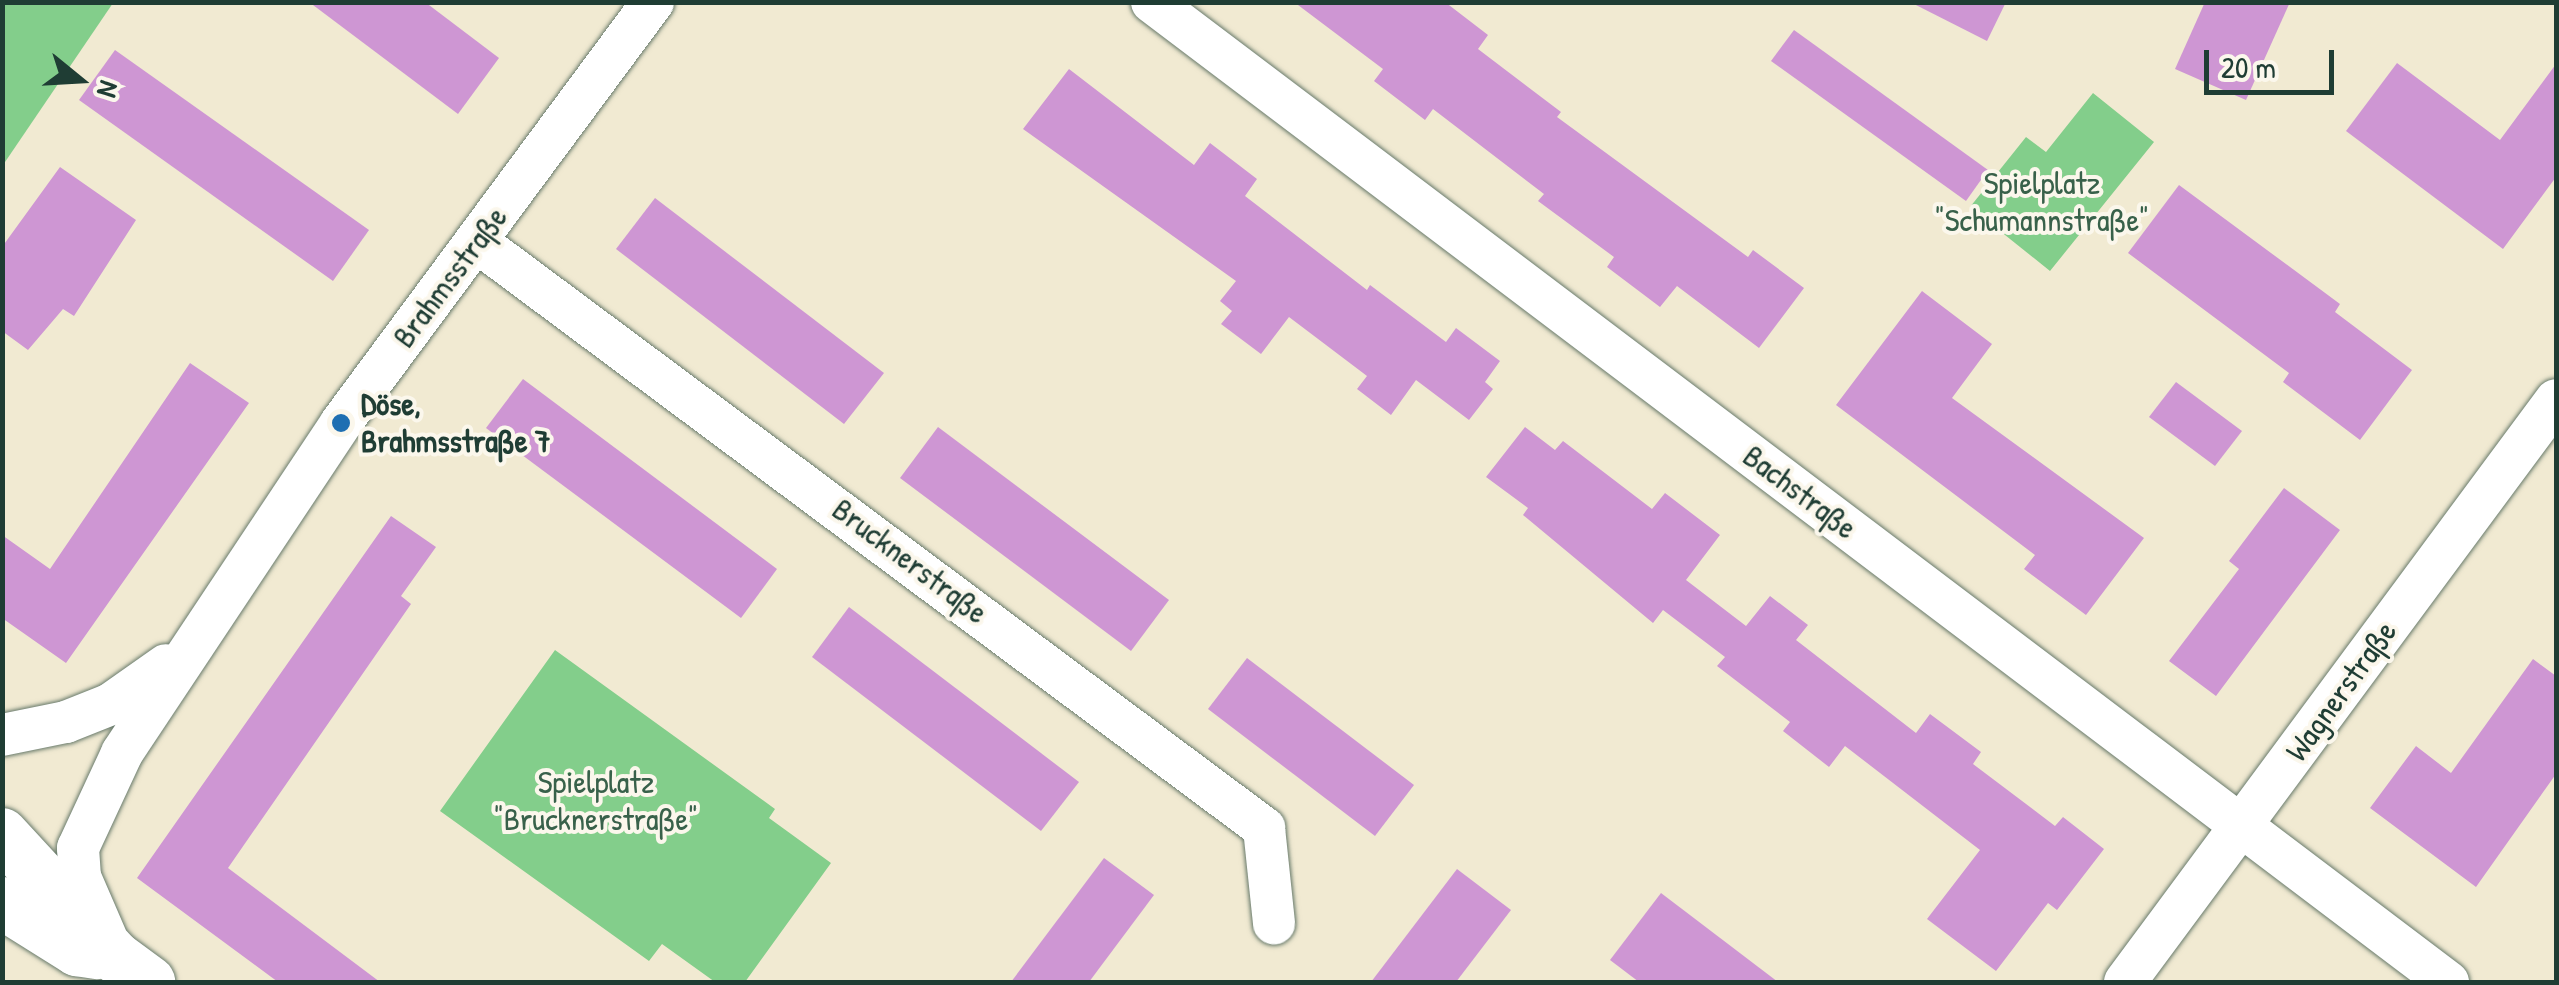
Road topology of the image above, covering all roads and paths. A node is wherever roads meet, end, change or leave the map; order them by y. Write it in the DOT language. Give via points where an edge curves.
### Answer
graph roads {
  1 [pos="653,2"];
  2 [pos="1152,2"];
  3 [pos="476,241"];
  4 [pos="2556,400"];
  5 [pos="183,653"];
  6 [pos="2,735"];
  7 [pos="2241,826"];
  8 [pos="2,834"];
  9 [pos="2,903"];
  10 [pos="1274,923"];
  11 [pos="131,969"];
  12 [pos="2125,982"];
  13 [pos="2448,982"];
  1 -- 3 [label="street, Brahmsstraße"];
  2 -- 7 [label="street, Bachstraße"];
  3 -- 5 [label="street, Brahmsstraße"];
  3 -- 10 [label="street, Brucknerstraße" via="1264,828"];
  4 -- 7 [label="street, Wagnerstraße"];
  5 -- 6 [label="street, Brahmsstraße" via="111,704 66,722"];
  5 -- 11 [label="street, Brahmsstraße" via="94,804 78,848 80,877"];
  7 -- 12 [label="street, Wagnerstraße"];
  7 -- 13 [label="street, Bachstraße"];
  8 -- 11 [label="street"];
  9 -- 11 [label="street" via="77,950"];
}
